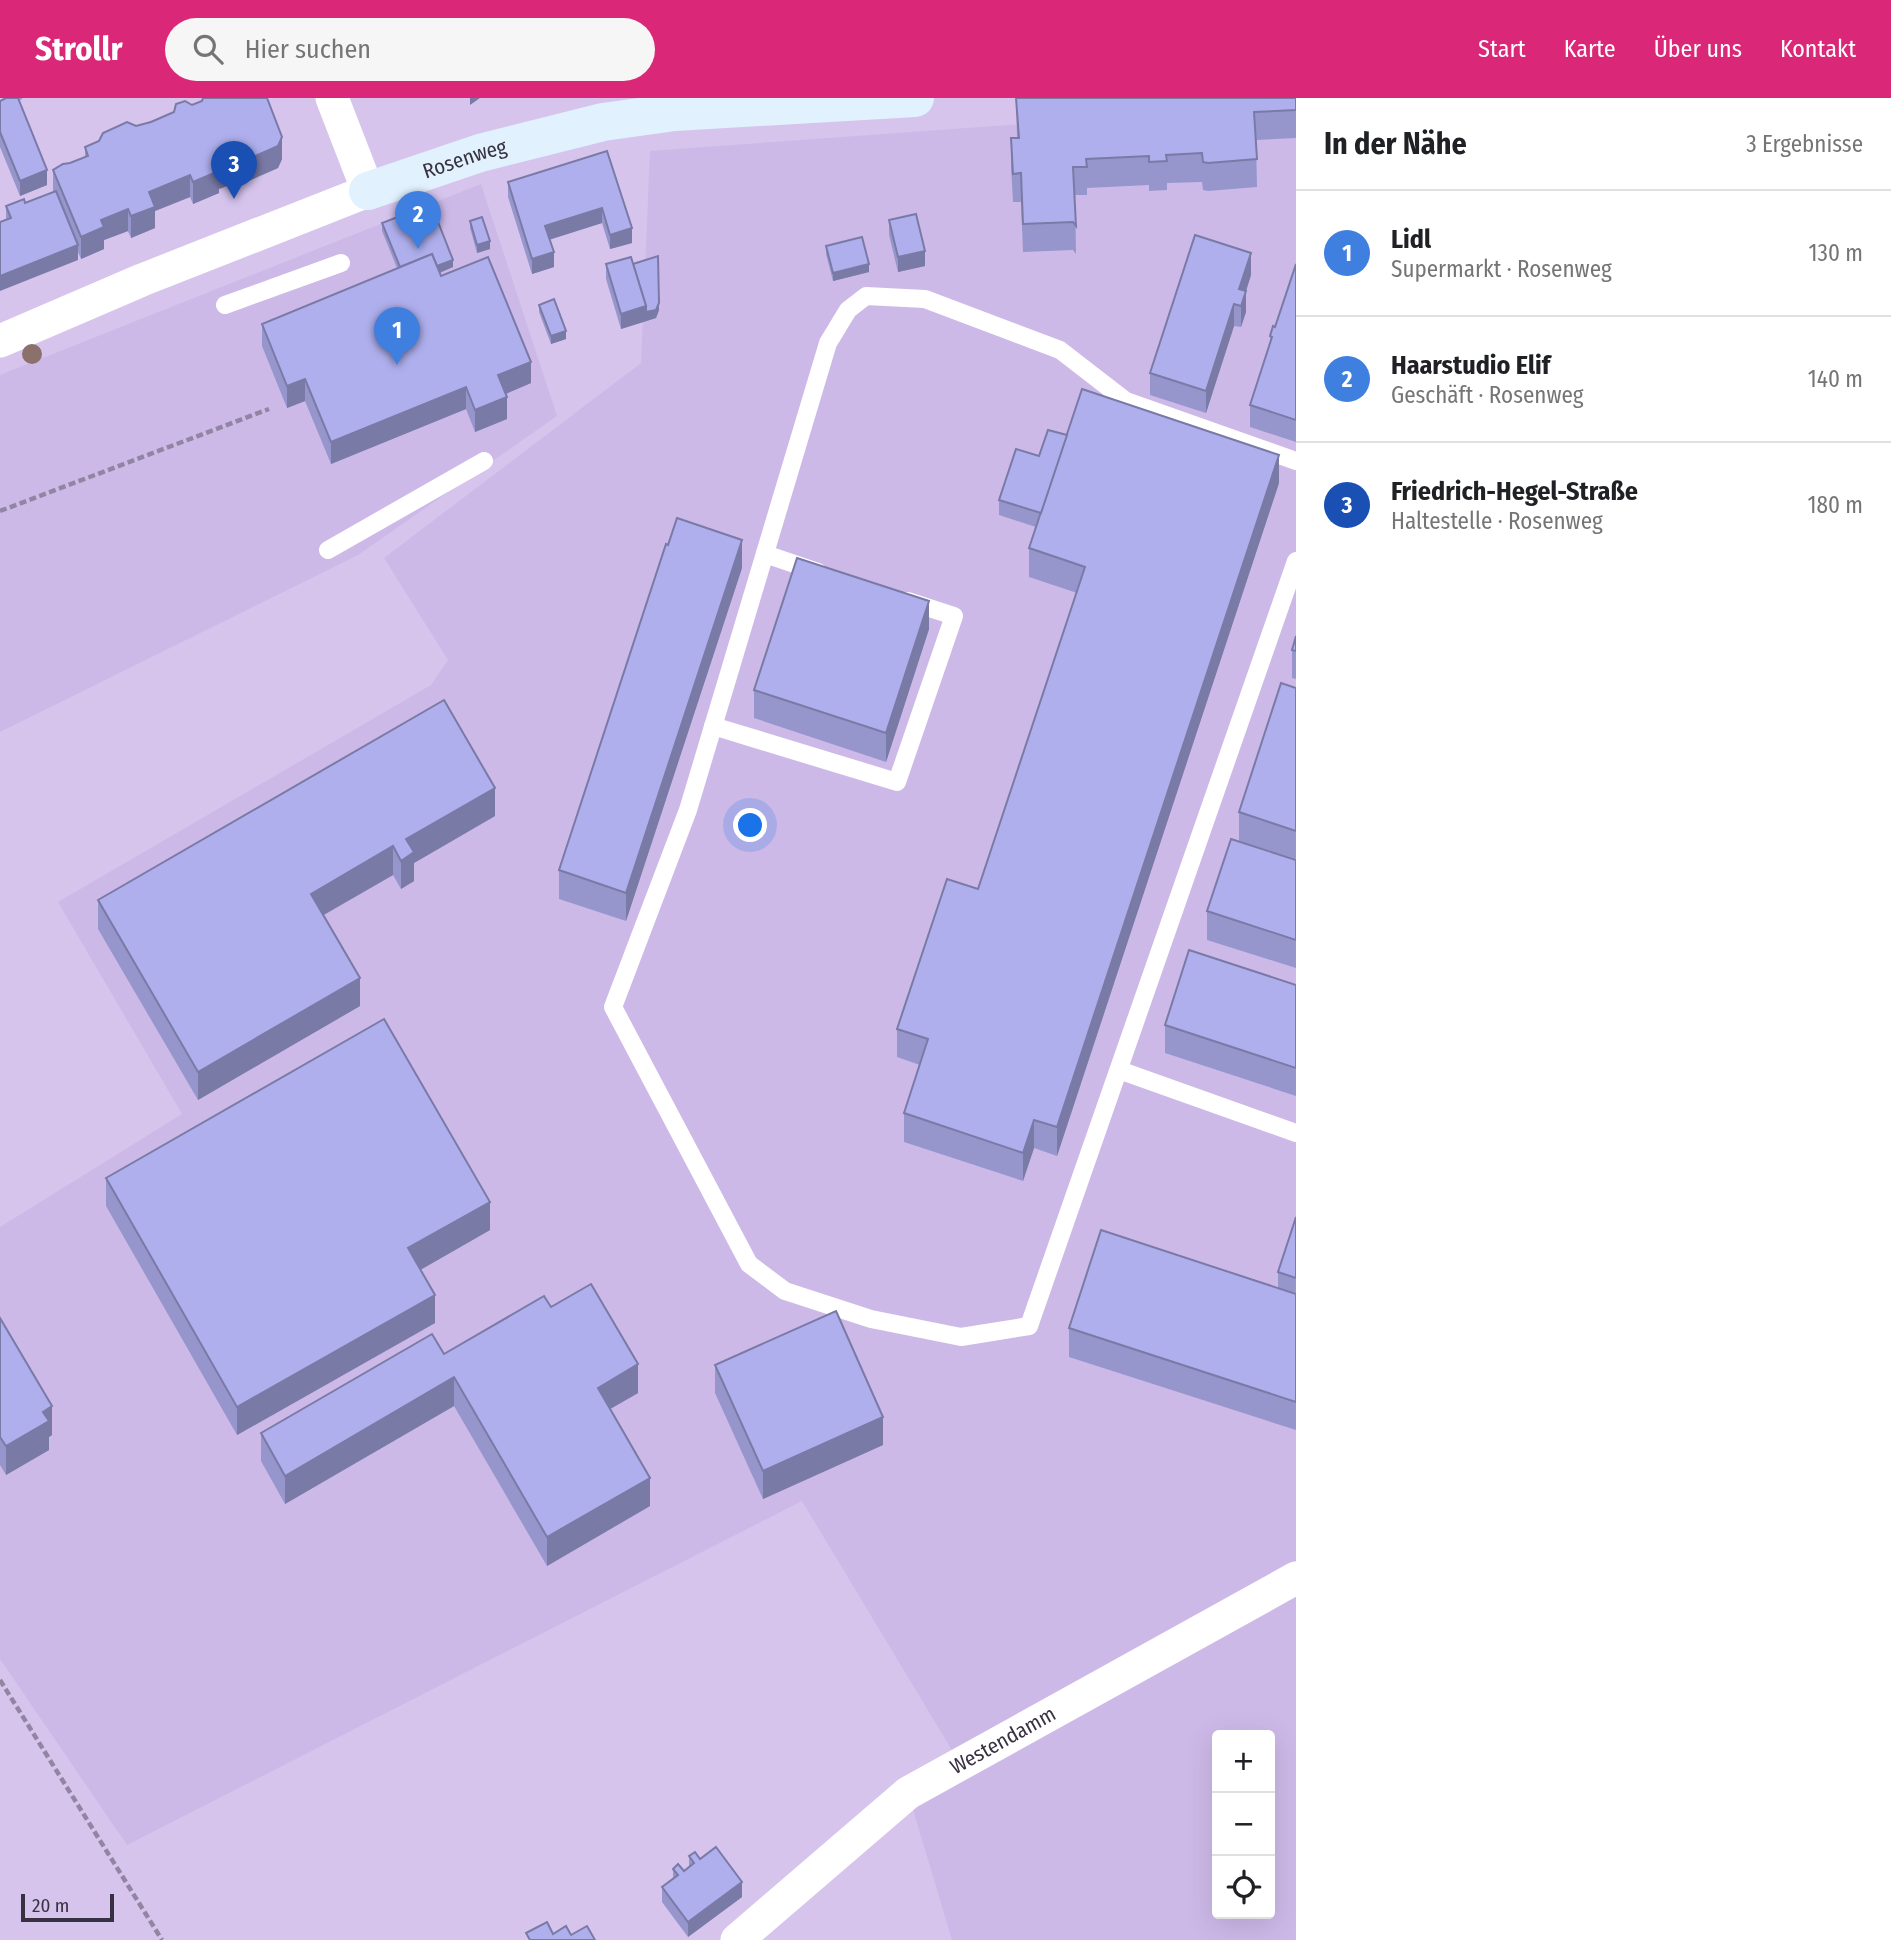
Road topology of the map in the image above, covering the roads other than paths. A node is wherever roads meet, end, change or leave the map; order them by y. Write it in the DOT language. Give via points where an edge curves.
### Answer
graph roads {
  1 [pos="332,98"];
  2 [pos="915,98"];
  3 [pos="368,191"];
  4 [pos="341,263"];
  5 [pos="225,305"];
  6 [pos="0,341"];
  7 [pos="484,461"];
  8 [pos="1296,461"];
  9 [pos="328,550"];
  10 [pos="765,554"];
  11 [pos="1296,561"];
  12 [pos="840,579"];
  13 [pos="891,596"];
  14 [pos="713,726"];
  15 [pos="1119,1070"];
  16 [pos="1296,1133"];
  17 [pos="1296,1577"];
  18 [pos="737,1940"];
  1 -- 3 [label="street"];
  2 -- 3 [label="street, Rosenweg" via="675,112 603,122 480,153"];
  3 -- 6 [label="street, Rosenweg"];
  4 -- 5 [label="lane"];
  7 -- 9 [label="lane"];
  8 -- 10 [label="lane" via="1126,401 1047,345 925,299 866,296 848,310 828,343"];
  10 -- 12 [label="lane"];
  10 -- 14 [label="lane"];
  11 -- 15 [label="lane"];
  13 -- 14 [label="lane" via="954,616 897,782"];
  14 -- 15 [label="lane" via="688,810 613,1007 749,1264 785,1291 871,1319 961,1337 1029,1326"];
  15 -- 16 [label="lane"];
  17 -- 18 [label="street, Westendamm" via="908,1793"];
}
